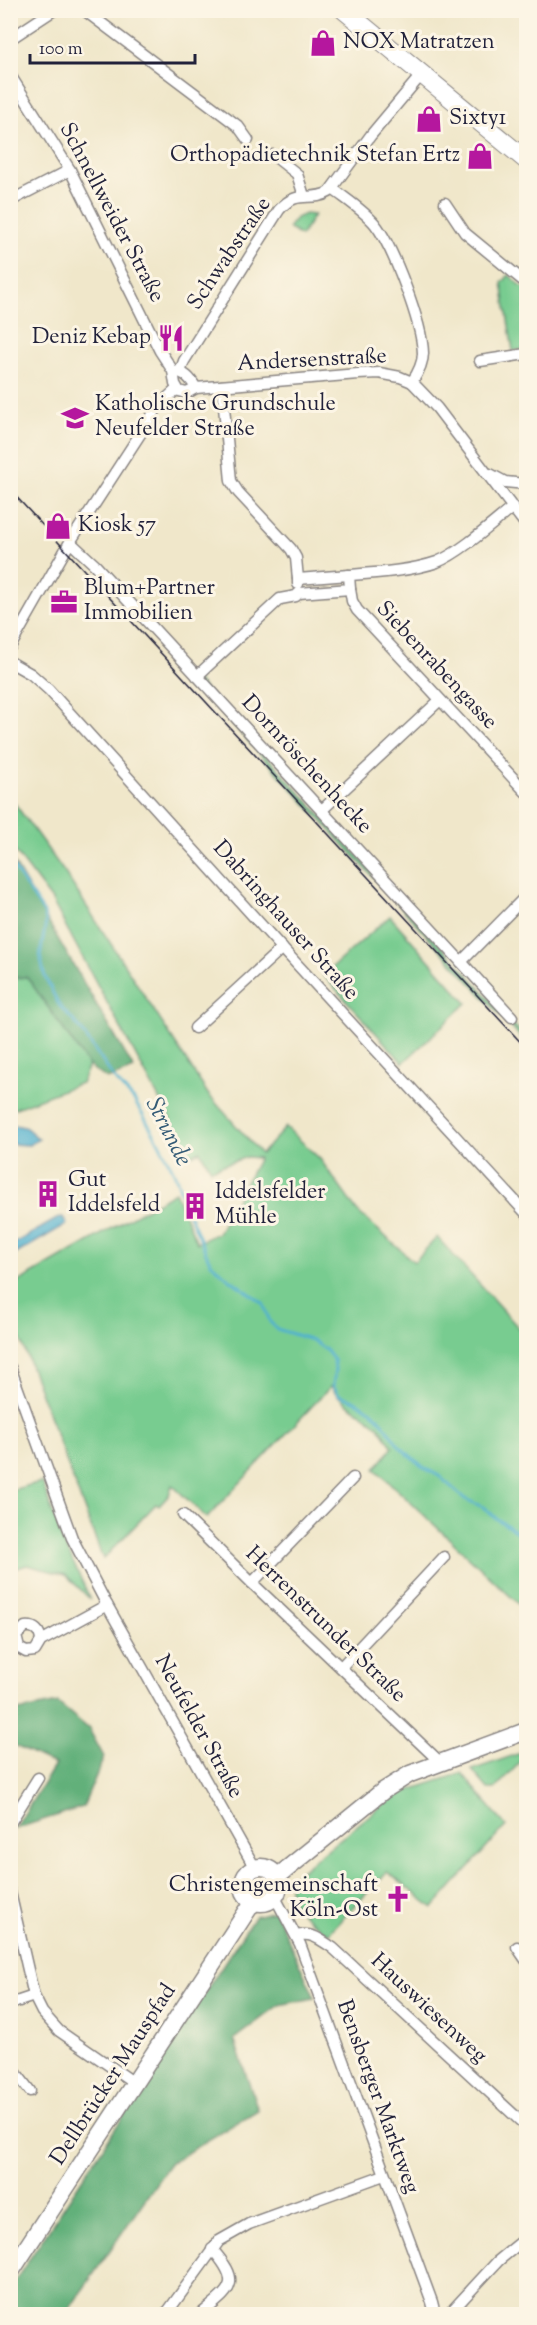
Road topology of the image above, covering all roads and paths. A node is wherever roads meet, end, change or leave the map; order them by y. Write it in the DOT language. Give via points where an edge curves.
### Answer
graph roads {
  1 [pos="54,10"];
  2 [pos="84,10"];
  3 [pos="344,10"];
  4 [pos="10,39"];
  5 [pos="422,74"];
  6 [pos="10,75"];
  7 [pos="248,140"];
  8 [pos="273,156"];
  9 [pos="526,160"];
  10 [pos="70,170"];
  11 [pos="333,189"];
  12 [pos="304,196"];
  13 [pos="10,201"];
  14 [pos="445,204"];
  15 [pos="526,284"];
  16 [pos="526,354"];
  17 [pos="480,361"];
  18 [pos="177,371"];
  19 [pos="412,382"];
  20 [pos="222,386"];
  21 [pos="196,388"];
  22 [pos="177,389"];
  23 [pos="485,470"];
  24 [pos="514,484"];
  25 [pos="526,484"];
  26 [pos="513,507"];
  27 [pos="526,525"];
  28 [pos="70,542"];
  29 [pos="349,575"];
  30 [pos="298,579"];
  31 [pos="350,589"];
  32 [pos="299,593"];
  33 [pos="10,647"];
  34 [pos="10,662"];
  35 [pos="197,676"];
  36 [pos="441,700"];
  37 [pos="526,792"];
  38 [pos="322,810"];
  39 [pos="526,896"];
  40 [pos="282,948"];
  41 [pos="461,962"];
  42 [pos="512,1017"];
  43 [pos="195,1028"];
  44 [pos="526,1213"];
  45 [pos="10,1367"];
  46 [pos="353,1478"];
  47 [pos="183,1515"];
  48 [pos="444,1557"];
  49 [pos="252,1583"];
  50 [pos="107,1605"];
  51 [pos="42,1641"];
  52 [pos="341,1666"];
  53 [pos="526,1731"];
  54 [pos="441,1762"];
  55 [pos="38,1778"];
  56 [pos="10,1823"];
  57 [pos="255,1868"];
  58 [pos="277,1877"];
  59 [pos="10,1892"];
  60 [pos="275,1897"];
  61 [pos="253,1902"];
  62 [pos="297,1936"];
  63 [pos="517,1947"];
  64 [pos="526,1960"];
  65 [pos="34,1996"];
  66 [pos="10,2004"];
  67 [pos="10,2065"];
  68 [pos="136,2084"];
  69 [pos="30,2091"];
  70 [pos="526,2126"];
  71 [pos="384,2175"];
  72 [pos="526,2238"];
  73 [pos="212,2249"];
  74 [pos="10,2273"];
  75 [pos="166,2314"];
  76 [pos="201,2314"];
  77 [pos="435,2314"];
  78 [pos="449,2314"];
  1 -- 4 [label="street"];
  2 -- 7 [label="street" via="238,126"];
  3 -- 5 [label="main road"];
  5 -- 9 [label="main road"];
  5 -- 11 [label="street"];
  6 -- 10 [label="street, Schnellweider Straße"];
  8 -- 12 [label="street" via="297,174"];
  10 -- 13 [label="street"];
  10 -- 18 [label="street, Schnellweider Straße" via="160,351"];
  11 -- 12 [label="street, Schwabstraße" via="322,196"];
  11 -- 19 [label="street" via="374,223 394,259 421,337 422,364"];
  12 -- 18 [label="street, Schwabstraße" via="288,202 276,214"];
  14 -- 15 [label="street" via="465,233"];
  16 -- 17 [label="street"];
  18 -- 21 [label="street" via="188,376"];
  18 -- 22 [label="street"];
  19 -- 20 [label="street, Andersenstraße" via="379,373"];
  19 -- 23 [label="street, Andersenstraße"];
  20 -- 21 [label="street, Andersenstraße"];
  20 -- 30 [label="street" via="231,481 291,549"];
  21 -- 22 [label="street, Andersenstraße" via="187,393"];
  22 -- 28 [label="street" via="159,405"];
  23 -- 24 [label="street"];
  23 -- 26 [label="street, Andersenstraße"];
  24 -- 25 [label="street"];
  24 -- 26 [label="street"];
  26 -- 27 [label="street, Andersenstraße"];
  26 -- 29 [label="street" via="437,562"];
  28 -- 33 [label="street"];
  28 -- 35 [label="street, Dornröschenhecke"];
  29 -- 30 [label="street"];
  29 -- 31 [label="street"];
  30 -- 32 [label="street"];
  31 -- 32 [label="street"];
  31 -- 36 [label="street, Siebenrabengasse" via="357,610"];
  32 -- 35 [label="street" via="275,602"];
  34 -- 40 [label="street, Dabringhauser Straße" via="50,690"];
  35 -- 38 [label="street, Dornröschenhecke"];
  36 -- 37 [label="street, Siebenrabengasse"];
  36 -- 38 [label="street"];
  38 -- 41 [label="street, Dornröschenhecke"];
  39 -- 41 [label="street"];
  40 -- 43 [label="street"];
  40 -- 44 [label="street, Dabringhauser Straße"];
  41 -- 42 [label="street, Dornröschenhecke"];
  45 -- 50 [label="street, Neufelder Straße" via="72,1538"];
  46 -- 49 [label="street"];
  47 -- 49 [label="street, Herrenstrunder Straße"];
  48 -- 52 [label="street"];
  49 -- 52 [label="street, Herrenstrunder Straße"];
  50 -- 51 [label="street"];
  50 -- 57 [label="street, Neufelder Straße"];
  52 -- 54 [label="street, Herrenstrunder Straße"];
  53 -- 54 [label="main road"];
  54 -- 58 [label="main road" via="410,1774 383,1791"];
  55 -- 56 [label="street"];
  57 -- 58 [label="main road" via="268,1868"];
  57 -- 61 [label="main road" via="245,1875 243,1888"];
  58 -- 60 [label="main road"];
  59 -- 65 [label="street"];
  60 -- 61 [label="main road" via="265,1904"];
  60 -- 62 [label="street, Bensberger Marktweg"];
  61 -- 68 [label="main road, Dellbrücker Mauspfad"];
  62 -- 70 [label="street, Hauswiesenweg" via="316,1937 333,1948"];
  62 -- 71 [label="street, Bensberger Marktweg"];
  63 -- 64 [label="street"];
  65 -- 66 [label="street"];
  65 -- 68 [label="street" via="59,2031"];
  67 -- 69 [label="street"];
  68 -- 74 [label="main road, Dellbrücker Mauspfad"];
  71 -- 73 [label="street" via="249,2224"];
  71 -- 77 [label="street, Bensberger Marktweg"];
  72 -- 78 [label="street" via="498,2261"];
  73 -- 75 [label="street"];
  73 -- 76 [label="street" via="231,2279 228,2291"];
}
